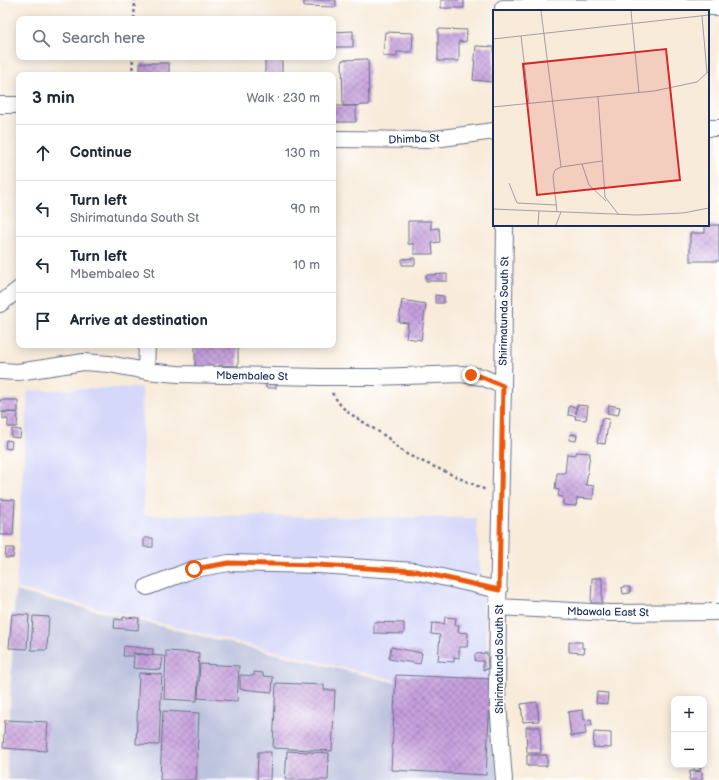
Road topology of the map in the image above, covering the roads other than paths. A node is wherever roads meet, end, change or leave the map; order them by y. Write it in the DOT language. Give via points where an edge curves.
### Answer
graph roads {
  1 [pos="503,6"];
  2 [pos="719,7"];
  3 [pos="0,105"];
  4 [pos="16,106"];
  5 [pos="493,131"];
  6 [pos="336,140"];
  7 [pos="505,226"];
  8 [pos="16,291"];
  9 [pos="0,304"];
  10 [pos="147,348"];
  11 [pos="0,371"];
  12 [pos="146,371"];
  13 [pos="503,386"];
  14 [pos="147,587"];
  15 [pos="499,590"];
  16 [pos="498,607"];
  17 [pos="719,612"];
  18 [pos="504,780"];
  1 -- 2 [label="street"];
  3 -- 4 [label="street"];
  5 -- 6 [label="street, Dhimba St" via="427,140"];
  7 -- 13 [label="street, Shirimatunda South St"];
  8 -- 9 [label="street"];
  10 -- 12 [label="street"];
  11 -- 12 [label="street, Mbembaleo St" via="18,372 84,362"];
  12 -- 13 [label="street, Mbembaleo St" via="321,377 462,374 482,377"];
  13 -- 15 [label="street, Shirimatunda South St"];
  14 -- 15 [label="street" via="194,569 229,563 415,571"];
  15 -- 16 [label="street, Shirimatunda South St"];
  16 -- 17 [label="street, Mbawala East St" via="610,613"];
  16 -- 18 [label="street, Shirimatunda South St" via="497,691"];
}
